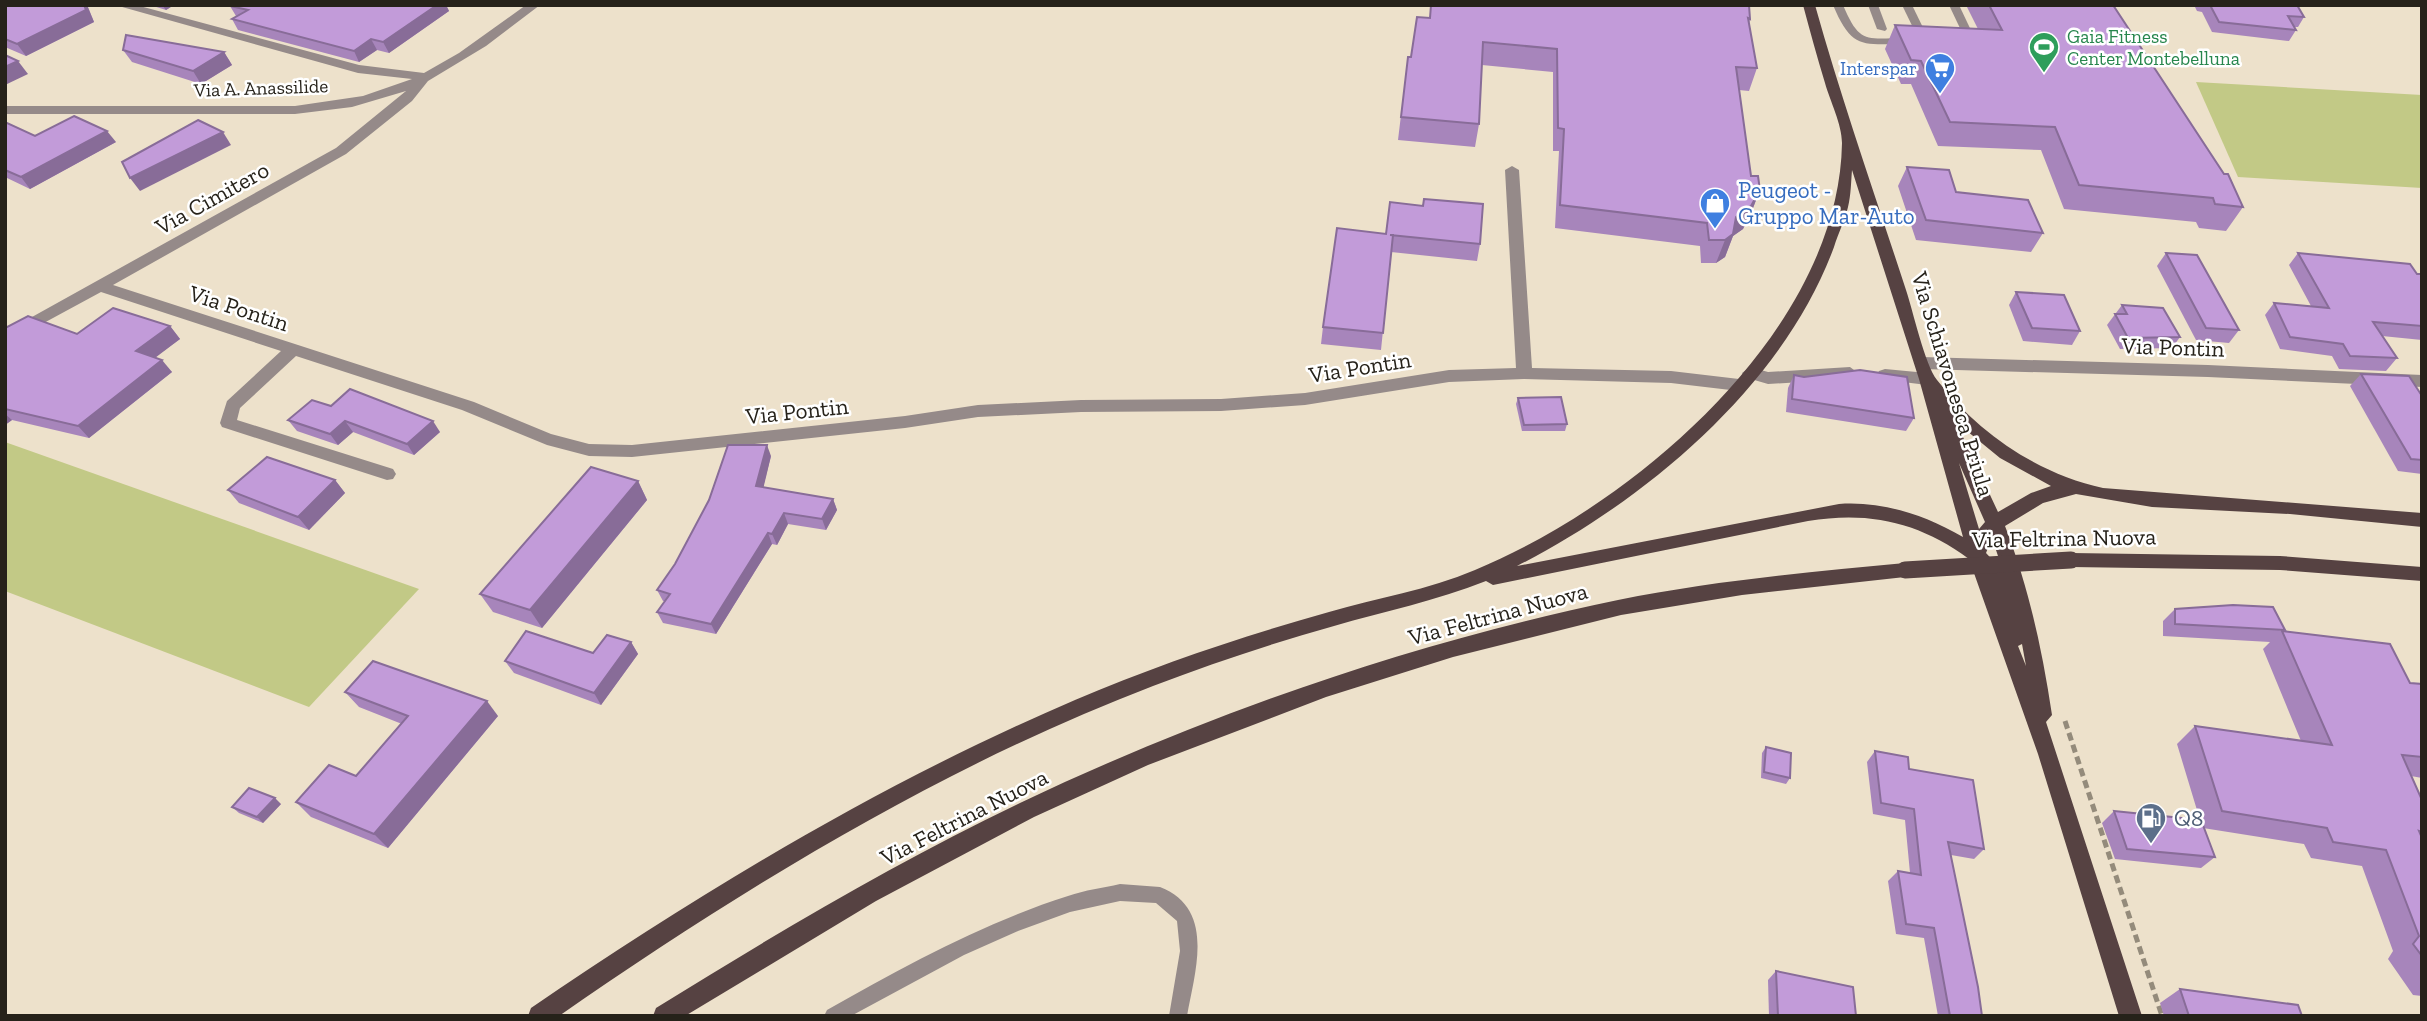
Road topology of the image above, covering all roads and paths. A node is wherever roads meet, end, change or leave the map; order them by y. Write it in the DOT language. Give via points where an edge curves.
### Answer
graph roads {
  1 [pos="121,5"];
  2 [pos="534,5"];
  3 [pos="1809,5"];
  4 [pos="1838,5"];
  5 [pos="1873,5"];
  6 [pos="1907,5"];
  7 [pos="1954,5"];
  8 [pos="1882,29"];
  9 [pos="1925,42"];
  10 [pos="1937,42"];
  11 [pos="1960,43"];
  12 [pos="427,76"];
  13 [pos="5,110"];
  14 [pos="1849,139"];
  15 [pos="1513,170"];
  16 [pos="99,286"];
  17 [pos="5,339"];
  18 [pos="293,349"];
  19 [pos="1924,371"];
  20 [pos="1524,373"];
  21 [pos="1744,379"];
  22 [pos="2422,381"];
  23 [pos="387,474"];
  24 [pos="2082,489"];
  25 [pos="2422,520"];
  26 [pos="1994,526"];
  27 [pos="1977,556"];
  28 [pos="2422,574"];
  29 [pos="1465,582"];
  30 [pos="2062,711"];
  31 [pos="2043,727"];
  32 [pos="2048,754"];
  33 [pos="539,1016"];
  34 [pos="664,1016"];
  35 [pos="833,1016"];
  36 [pos="1178,1016"];
  37 [pos="2132,1016"];
  38 [pos="2162,1016"];
  1 -- 12 [label="street" via="358,69"];
  2 -- 12 [label="street, Via A. Anassilide"];
  3 -- 14 [label="main road, Via Schiavonesca Priula"];
  4 -- 9 [label="lane" via="1856,39"];
  5 -- 8 [label="lane"];
  6 -- 9 [label="lane"];
  7 -- 11 [label="lane" via="1972,43"];
  9 -- 10 [label="lane"];
  12 -- 13 [label="street, Via A. Anassilide" via="388,94 309,108"];
  12 -- 16 [label="street, Via Cimitero" via="341,151"];
  14 -- 19 [label="main road, Via Schiavonesca Priula"];
  14 -- 21 [label="main road" via="1845,196 1828,249 1776,344"];
  15 -- 20 [label="street"];
  16 -- 17 [label="street, Via Cimitero"];
  16 -- 18 [label="street, Via Pontin"];
  18 -- 20 [label="street, Via Pontin" via="468,406 547,439 589,450 632,451 978,411 1221,405 1305,399 1449,376"];
  18 -- 23 [label="street" via="233,405 228,424"];
  19 -- 21 [label="street, Via Pontin"];
  19 -- 22 [label="street, Via Pontin" via="2195,370"];
  19 -- 24 [label="main road" via="1957,413 1987,440 2040,473"];
  19 -- 26 [label="main road"];
  19 -- 27 [label="main road, Via Schiavonesca Priula"];
  20 -- 21 [label="street, Via Pontin"];
  21 -- 29 [label="main road" via="1683,444 1600,509 1538,548"];
  24 -- 25 [label="main road"];
  24 -- 26 [label="main road" via="2042,496"];
  26 -- 27 [label="main road" via="1981,540"];
  26 -- 31 [label="main road" via="2028,629"];
  27 -- 29 [label="main road" via="1898,516 1853,510"];
  27 -- 31 [label="main road" via="1997,576"];
  27 -- 32 [label="main road, Via Schiavonesca Priula"];
  28 -- 34 [label="main road, Via Feltrina Nuova, bridge" via="2280,563 2071,560 1905,570 1686,596 1582,616 1388,669 1133,762 1025,811 846,907"];
  29 -- 33 [label="main road" via="1227,651 1084,705 1000,744 773,864 637,948"];
  30 -- 38 [label="path"];
  31 -- 32 [label="main road"];
  32 -- 37 [label="main road, Via Schiavonesca Priula"];
  35 -- 36 [label="lane" via="944,954 1071,903 1115,891 1147,891 1170,899 1184,916 1189,941"];
}
